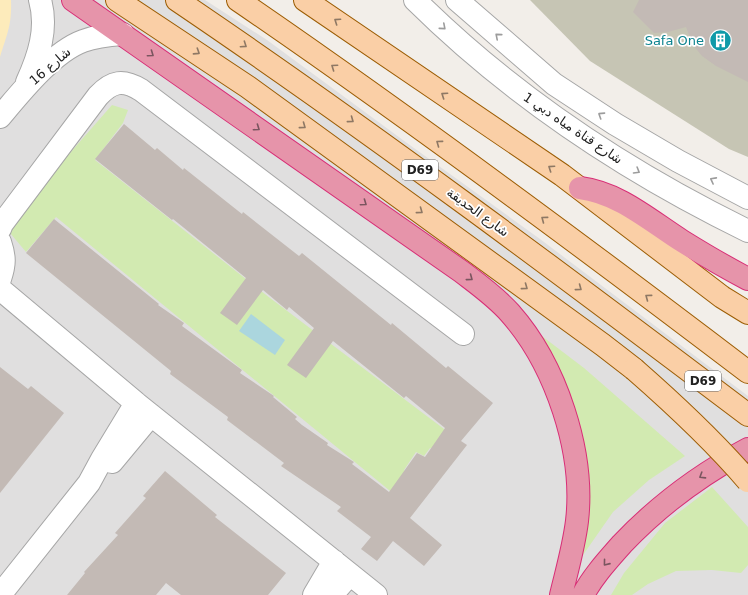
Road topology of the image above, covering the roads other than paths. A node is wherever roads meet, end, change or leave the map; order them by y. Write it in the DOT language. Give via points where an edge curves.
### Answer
graph roads {
  1 [pos="40,0"];
  2 [pos="72,0"];
  3 [pos="117,0"];
  4 [pos="177,0"];
  5 [pos="238,0"];
  6 [pos="305,0"];
  7 [pos="415,0"];
  8 [pos="456,0"];
  9 [pos="123,34"];
  10 [pos="24,88"];
  11 [pos="0,117"];
  12 [pos="580,188"];
  13 [pos="748,198"];
  14 [pos="0,229"];
  15 [pos="748,230"];
  16 [pos="0,242"];
  17 [pos="0,279"];
  18 [pos="748,279"];
  19 [pos="0,289"];
  20 [pos="748,313"];
  21 [pos="463,334"];
  22 [pos="748,372"];
  23 [pos="144,409"];
  24 [pos="748,415"];
  25 [pos="748,449"];
  26 [pos="748,481"];
  27 [pos="342,568"];
  28 [pos="0,595"];
  29 [pos="314,595"];
  30 [pos="332,595"];
  31 [pos="376,595"];
  32 [pos="561,595"];
  33 [pos="583,595"];
  1 -- 10 [label="street, شارع 16" via="43,27 40,47"];
  2 -- 9 [label="highway"];
  3 -- 26 [label="main road, one-way, bridge" via="254,91 603,344 701,430"];
  4 -- 24 [label="main road, شارع الحديقة / D69, one-way" via="348,118 476,211"];
  22 -- 5 [label="main road, D69, one-way" via="502,188"];
  12 -- 6 [label="main road, one-way"];
  7 -- 15 [label="street, شارع قناة مياه دبي 1, one-way" via="438,23 532,102 602,150 660,185"];
  13 -- 8 [label="street, شارع قناة مياه دبي 1, one-way" via="615,124 554,84"];
  9 -- 10 [label="street, شارع 16" via="96,37 70,47 58,55"];
  9 -- 32 [label="highway, one-way" via="488,291 525,332 546,365 558,394 575,456 577,520"];
  10 -- 11 [label="street, شارع 16"];
  12 -- 18 [label="highway" via="619,200"];
  12 -- 20 [label="main road" via="722,297"];
  14 -- 21 [label="street" via="98,96 107,87 118,83 130,84"];
  16 -- 17 [label="street" via="4,265"];
  19 -- 23 [label="street"];
  23 -- 27 [label="street"];
  23 -- 28 [label="street" via="110,465 89,483"];
  25 -- 33 [label="highway, one-way" via="695,480 665,503 613,554"];
  27 -- 29 [label="street"];
  27 -- 30 [label="street"];
  27 -- 31 [label="street"];
}
